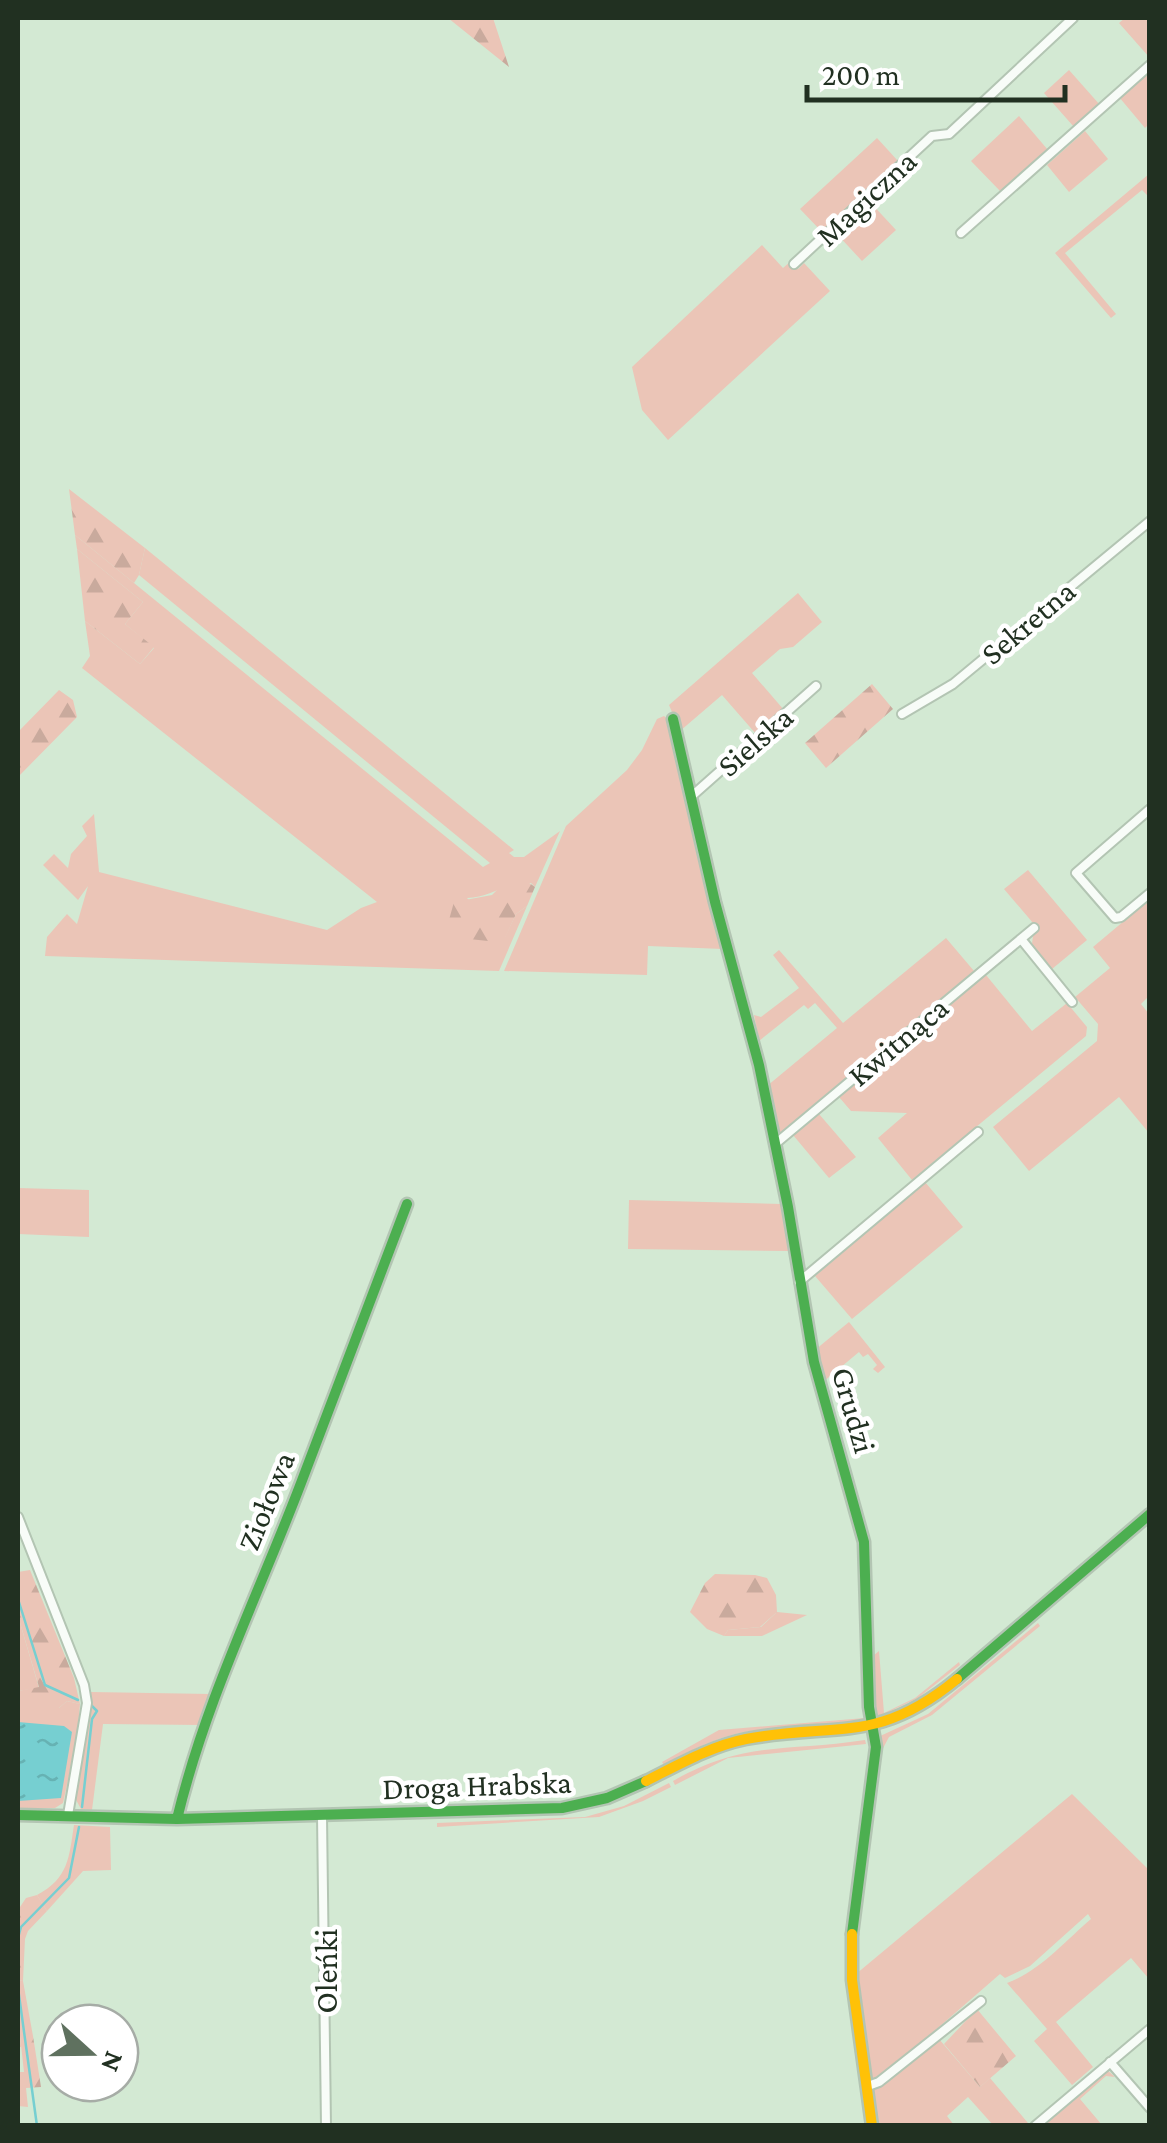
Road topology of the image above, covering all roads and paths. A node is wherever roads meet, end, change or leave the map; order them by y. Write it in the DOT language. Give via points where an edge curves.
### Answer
graph roads {
  1 [pos="1073,18"];
  2 [pos="1150,65"];
  3 [pos="961,233"];
  4 [pos="794,264"];
  5 [pos="1150,522"];
  6 [pos="816,686"];
  7 [pos="902,714"];
  8 [pos="673,719"];
  9 [pos="693,795"];
  10 [pos="1150,810"];
  11 [pos="1150,893"];
  12 [pos="1034,928"];
  13 [pos="1021,939"];
  14 [pos="1072,1002"];
  15 [pos="978,1132"];
  16 [pos="775,1144"];
  17 [pos="407,1204"];
  18 [pos="800,1282"];
  19 [pos="1150,1514"];
  20 [pos="18,1517"];
  21 [pos="872,1727"];
  22 [pos="18,1815"];
  23 [pos="68,1815"];
  24 [pos="322,1816"];
  25 [pos="178,1819"];
  26 [pos="981,2000"];
  27 [pos="1150,2029"];
  28 [pos="1110,2062"];
  29 [pos="868,2086"];
  30 [pos="1150,2108"];
  31 [pos="326,2126"];
  32 [pos="872,2126"];
  33 [pos="1035,2126"];
  1 -- 4 [label="street, Magiczna"];
  2 -- 3 [label="street"];
  5 -- 7 [label="street, Sekretna" via="953,684"];
  6 -- 9 [label="street, Sielska"];
  8 -- 9 [label="street, Grudzi"];
  9 -- 16 [label="street, Grudzi"];
  10 -- 11 [label="street" via="1076,874 1115,918"];
  12 -- 13 [label="street, Kwitnąca"];
  13 -- 14 [label="street"];
  13 -- 16 [label="street, Kwitnąca"];
  15 -- 18 [label="street"];
  16 -- 18 [label="street, Grudzi"];
  17 -- 25 [label="street, Ziołowa" via="193,1753"];
  18 -- 21 [label="street, Grudzi" via="814,1362 864,1542"];
  19 -- 21 [label="street, Droga Hrabska" via="934,1696"];
  20 -- 23 [label="street" via="84,1685"];
  21 -- 24 [label="street, Droga Hrabska" via="731,1742 586,1806"];
  21 -- 29 [label="street, Grudzi" via="876,1750 851,1938"];
  22 -- 23 [label="street, Droga Hrabska"];
  23 -- 25 [label="street, Droga Hrabska"];
  24 -- 25 [label="street, Droga Hrabska"];
  24 -- 31 [label="street, Oleńki"];
  26 -- 29 [label="street"];
  27 -- 28 [label="street"];
  28 -- 30 [label="street"];
  28 -- 33 [label="street"];
  29 -- 32 [label="street, Grudzi"];
}
